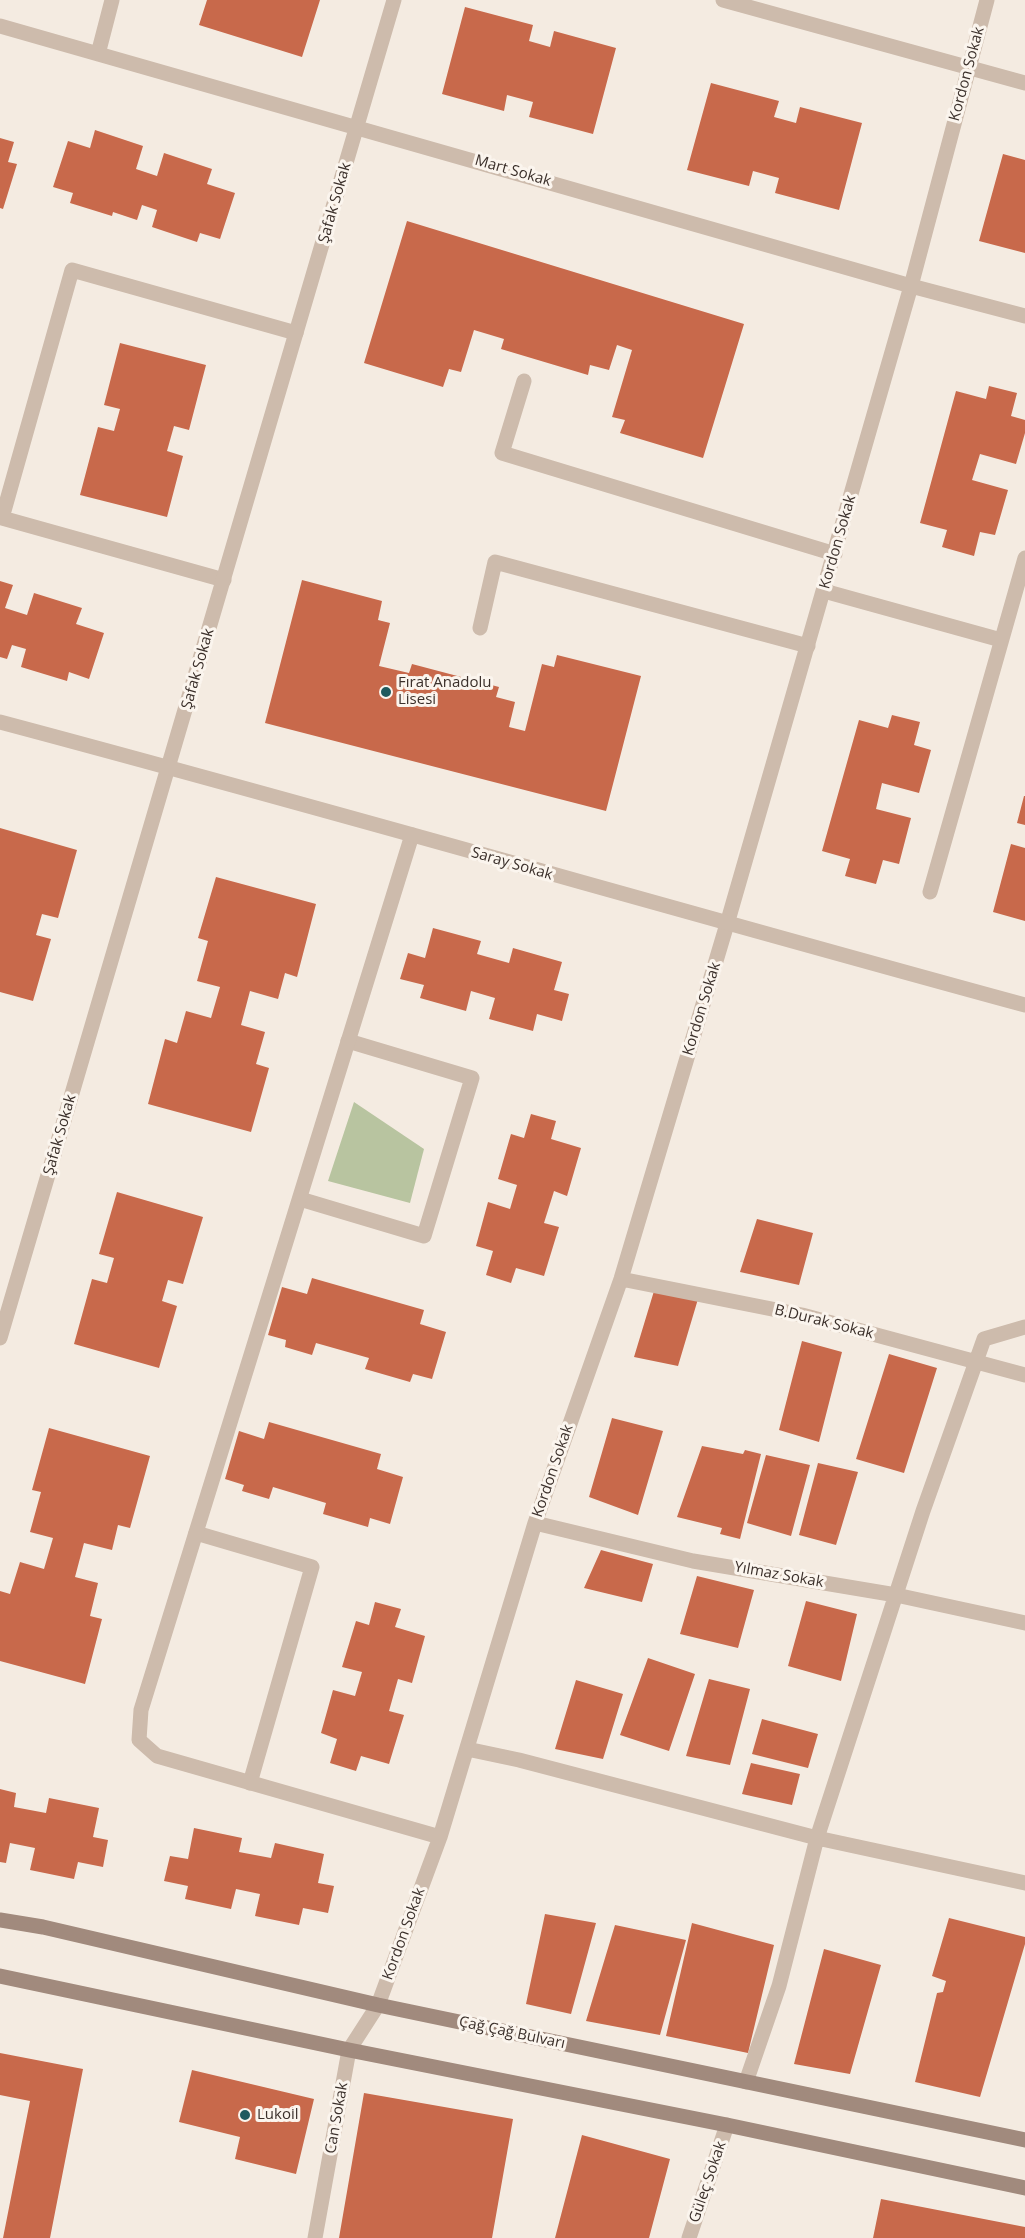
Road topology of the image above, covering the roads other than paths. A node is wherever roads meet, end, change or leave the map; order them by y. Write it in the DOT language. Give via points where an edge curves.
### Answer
graph roads {
  1 [pos="112,0"];
  2 [pos="394,0"];
  3 [pos="723,0"];
  4 [pos="987,0"];
  5 [pos="0,26"];
  6 [pos="98,54"];
  7 [pos="968,67"];
  8 [pos="1025,83"];
  9 [pos="357,127"];
  10 [pos="911,286"];
  11 [pos="1025,316"];
  12 [pos="296,333"];
  13 [pos="524,381"];
  14 [pos="835,554"];
  15 [pos="1025,558"];
  16 [pos="224,580"];
  17 [pos="824,591"];
  18 [pos="480,628"];
  19 [pos="1001,640"];
  20 [pos="808,646"];
  21 [pos="0,722"];
  22 [pos="169,767"];
  23 [pos="412,835"];
  24 [pos="930,892"];
  25 [pos="727,924"];
  26 [pos="1025,1005"];
  27 [pos="348,1041"];
  28 [pos="300,1198"];
  29 [pos="621,1280"];
  30 [pos="1025,1327"];
  31 [pos="0,1338"];
  32 [pos="975,1362"];
  33 [pos="1025,1375"];
  34 [pos="535,1523"];
  35 [pos="196,1533"];
  36 [pos="896,1595"];
  37 [pos="1025,1623"];
  38 [pos="467,1749"];
  39 [pos="250,1783"];
  40 [pos="440,1837"];
  41 [pos="817,1838"];
  42 [pos="1025,1883"];
  43 [pos="0,1920"];
  44 [pos="0,1976"];
  45 [pos="378,2005"];
  46 [pos="349,2050"];
  47 [pos="746,2082"];
  48 [pos="727,2125"];
  49 [pos="1025,2140"];
  50 [pos="1025,2188"];
  51 [pos="315,2238"];
  52 [pos="689,2238"];
  1 -- 6 [label="street"];
  2 -- 9 [label="street, Şafak Sokak"];
  3 -- 7 [label="street"];
  4 -- 7 [label="street, Kordon Sokak"];
  5 -- 6 [label="street, Mart Sokak"];
  6 -- 9 [label="street, Mart Sokak"];
  7 -- 8 [label="street"];
  7 -- 10 [label="street, Kordon Sokak"];
  9 -- 10 [label="street, Mart Sokak"];
  9 -- 12 [label="street, Şafak Sokak"];
  10 -- 11 [label="street, Mart Sokak"];
  10 -- 14 [label="street, Kordon Sokak"];
  12 -- 16 [label="street, Şafak Sokak"];
  12 -- 16 [label="street" via="72,270 2,518"];
  13 -- 14 [label="street" via="502,453"];
  14 -- 17 [label="street, Kordon Sokak"];
  15 -- 19 [label="street"];
  16 -- 22 [label="street, Şafak Sokak"];
  17 -- 19 [label="street"];
  17 -- 20 [label="street, Kordon Sokak"];
  18 -- 20 [label="street" via="495,562"];
  19 -- 24 [label="street"];
  20 -- 25 [label="street, Kordon Sokak"];
  21 -- 22 [label="street, Saray Sokak"];
  22 -- 23 [label="street, Saray Sokak"];
  22 -- 31 [label="street, Şafak Sokak"];
  23 -- 25 [label="street, Saray Sokak"];
  23 -- 27 [label="street"];
  25 -- 26 [label="street, Saray Sokak"];
  25 -- 29 [label="street, Kordon Sokak"];
  27 -- 28 [label="street"];
  27 -- 28 [label="street" via="472,1078 424,1236"];
  28 -- 35 [label="street"];
  29 -- 32 [label="street, B.Durak Sokak" via="802,1315"];
  29 -- 34 [label="street, Kordon Sokak"];
  30 -- 32 [label="street" via="984,1340"];
  32 -- 33 [label="street, B.Durak Sokak"];
  32 -- 36 [label="street"];
  34 -- 36 [label="street, Yılmaz Sokak" via="693,1560"];
  34 -- 38 [label="street, Kordon Sokak"];
  35 -- 39 [label="street" via="141,1710 139,1740 157,1756"];
  35 -- 39 [label="street" via="312,1567"];
  36 -- 37 [label="street, Yılmaz Sokak"];
  36 -- 41 [label="street"];
  38 -- 40 [label="street, Kordon Sokak"];
  38 -- 41 [label="street"];
  39 -- 40 [label="street"];
  40 -- 45 [label="street, Kordon Sokak"];
  41 -- 42 [label="street"];
  41 -- 47 [label="street" via="779,1986"];
  43 -- 45 [label="main road, Çağ Çağ Bulvarı"];
  44 -- 46 [label="main road"];
  45 -- 46 [label="street, Can Sokak"];
  45 -- 47 [label="main road, Çağ Çağ Bulvarı"];
  46 -- 48 [label="main road"];
  46 -- 51 [label="street, Can Sokak"];
  47 -- 49 [label="main road, Çağ Çağ Bulvarı"];
  48 -- 50 [label="main road"];
  48 -- 52 [label="street, Güleç Sokak"];
}
